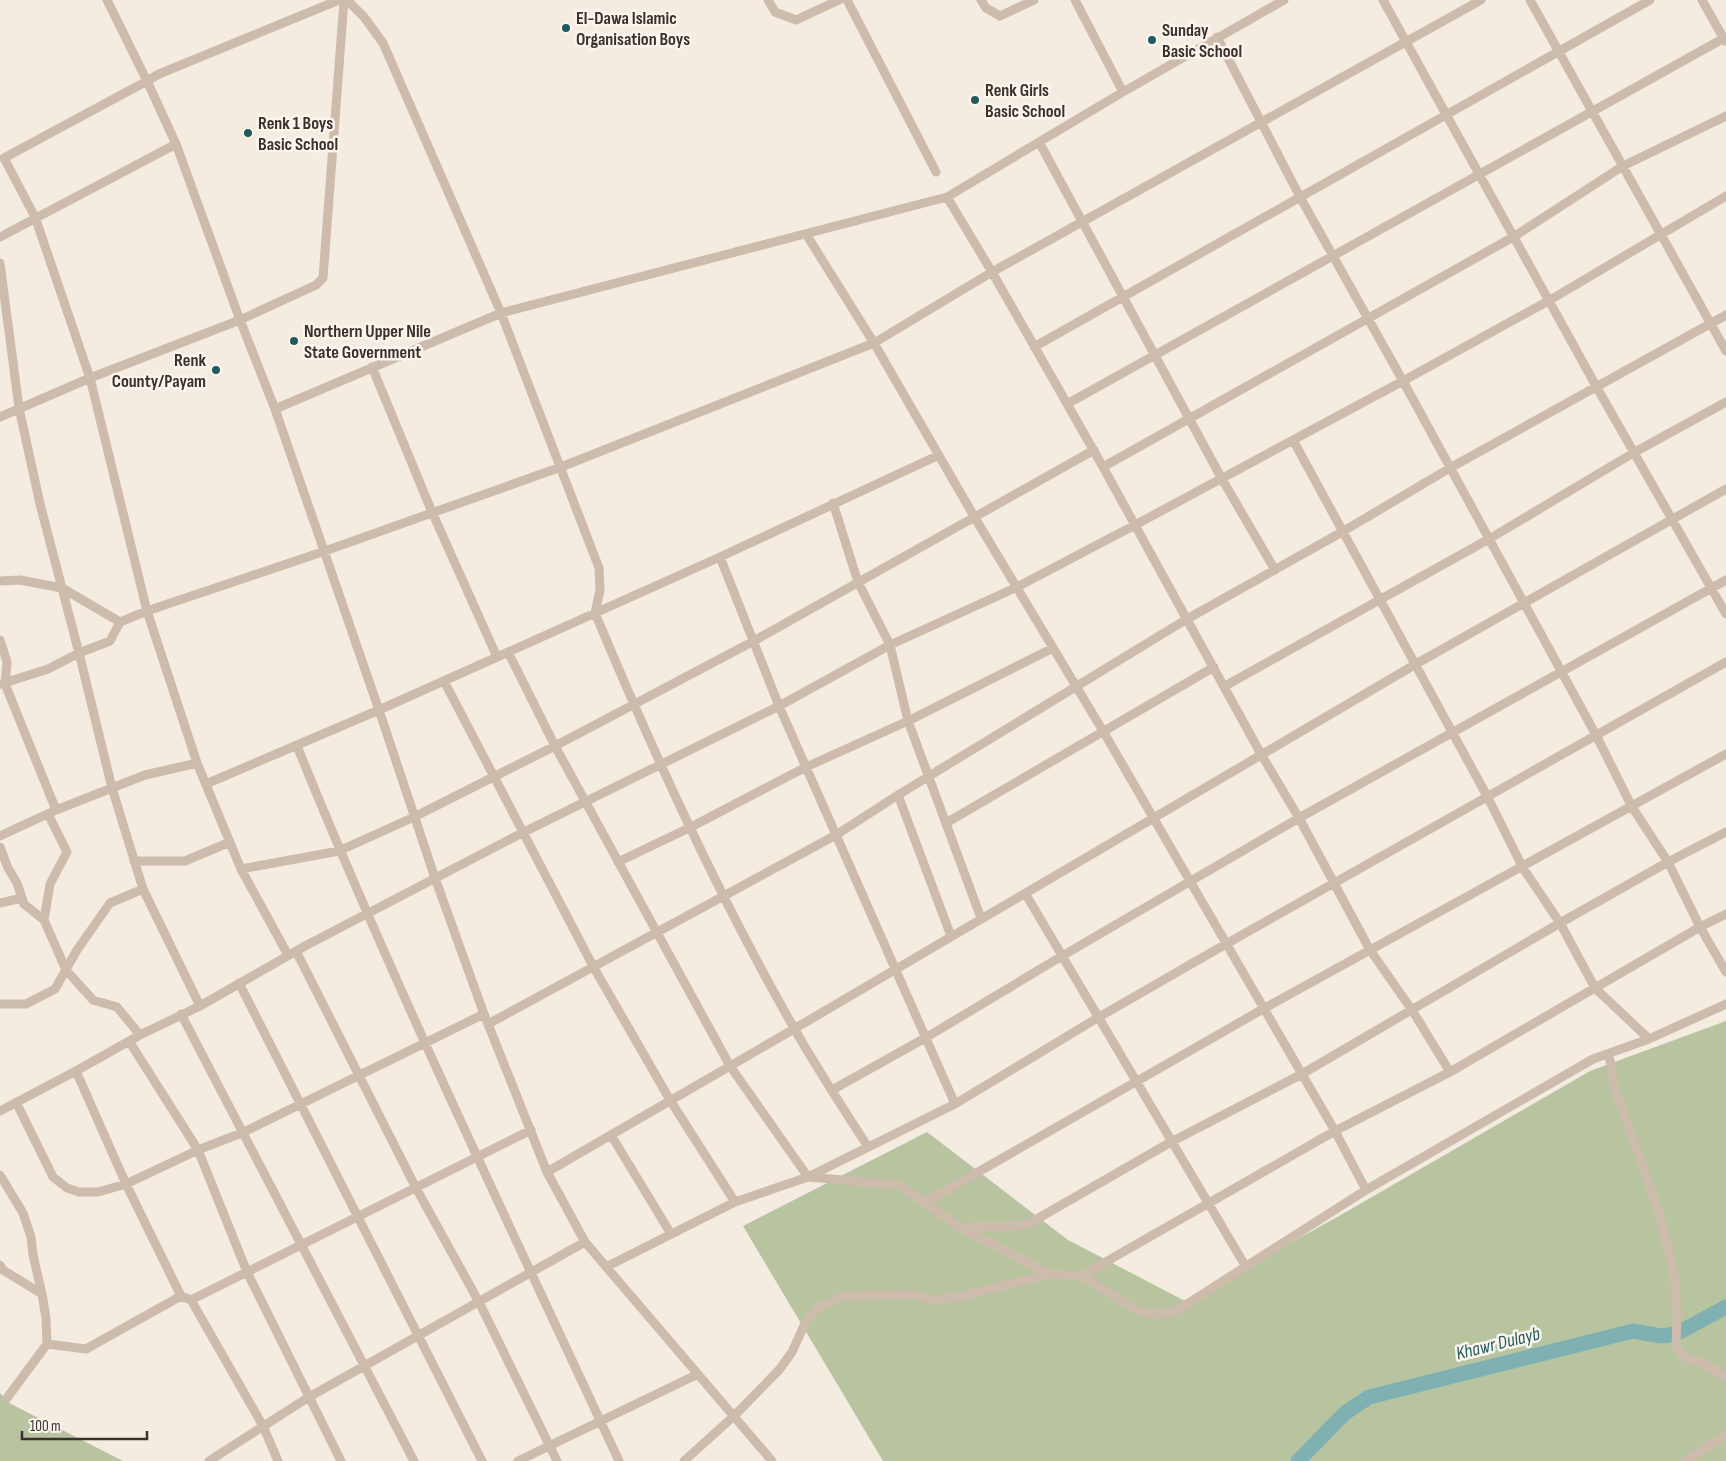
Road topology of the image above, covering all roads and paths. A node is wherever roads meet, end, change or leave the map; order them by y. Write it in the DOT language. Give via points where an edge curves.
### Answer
graph roads {
  1 [pos="107,0"];
  2 [pos="339,0"];
  3 [pos="346,0"];
  4 [pos="768,0"];
  5 [pos="839,0"];
  6 [pos="847,0"];
  7 [pos="981,0"];
  8 [pos="1034,0"];
  9 [pos="1075,0"];
  10 [pos="1284,0"];
  11 [pos="1383,0"];
  12 [pos="1481,0"];
  13 [pos="1530,0"];
  14 [pos="1650,0"];
  15 [pos="1702,0"];
  16 [pos="1217,37"];
  17 [pos="1725,39"];
  18 [pos="1406,40"];
  19 [pos="1559,51"];
  20 [pos="148,81"];
  21 [pos="1123,92"];
  22 [pos="1592,111"];
  23 [pos="1447,114"];
  24 [pos="1726,116"];
  25 [pos="1260,122"];
  26 [pos="1039,142"];
  27 [pos="176,144"];
  28 [pos="1623,166"];
  29 [pos="936,172"];
  30 [pos="1480,174"];
  31 [pos="1726,196"];
  32 [pos="946,197"];
  33 [pos="1300,197"];
  34 [pos="35,217"];
  35 [pos="1083,220"];
  36 [pos="806,234"];
  37 [pos="1661,235"];
  38 [pos="1515,236"];
  39 [pos="0,237"];
  40 [pos="1332,256"];
  41 [pos="0,263"];
  42 [pos="992,272"];
  43 [pos="1124,297"];
  44 [pos="1550,300"];
  45 [pos="501,313"];
  46 [pos="1726,315"];
  47 [pos="1367,319"];
  48 [pos="240,320"];
  49 [pos="1710,324"];
  50 [pos="874,343"];
  51 [pos="1034,347"];
  52 [pos="1726,351"];
  53 [pos="1155,354"];
  54 [pos="372,367"];
  55 [pos="90,378"];
  56 [pos="1404,382"];
  57 [pos="1596,386"];
  58 [pos="1726,402"];
  59 [pos="1067,404"];
  60 [pos="19,408"];
  61 [pos="275,409"];
  62 [pos="0,417"];
  63 [pos="1190,418"];
  64 [pos="1293,440"];
  65 [pos="1094,450"];
  66 [pos="1635,452"];
  67 [pos="939,455"];
  68 [pos="561,467"];
  69 [pos="1104,467"];
  70 [pos="1450,468"];
  71 [pos="1222,479"];
  72 [pos="1726,489"];
  73 [pos="833,503"];
  74 [pos="432,512"];
  75 [pos="975,518"];
  76 [pos="1673,519"];
  77 [pos="1135,526"];
  78 [pos="1342,532"];
  79 [pos="1489,540"];
  80 [pos="325,551"];
  81 [pos="720,557"];
  82 [pos="1275,570"];
  83 [pos="1726,580"];
  84 [pos="0,581"];
  85 [pos="858,582"];
  86 [pos="1017,587"];
  87 [pos="62,588"];
  88 [pos="1712,588"];
  89 [pos="1381,600"];
  90 [pos="1524,603"];
  91 [pos="147,611"];
  92 [pos="595,613"];
  93 [pos="1726,614"];
  94 [pos="1187,620"];
  95 [pos="120,622"];
  96 [pos="0,640"];
  97 [pos="752,642"];
  98 [pos="890,645"];
  99 [pos="1053,648"];
  100 [pos="508,652"];
  101 [pos="80,653"];
  102 [pos="497,657"];
  103 [pos="1726,662"];
  104 [pos="1416,664"];
  105 [pos="1214,667"];
  106 [pos="1562,672"];
  107 [pos="444,681"];
  108 [pos="2,684"];
  109 [pos="1225,686"];
  110 [pos="1076,688"];
  111 [pos="634,704"];
  112 [pos="778,706"];
  113 [pos="379,710"];
  114 [pos="908,721"];
  115 [pos="1103,732"];
  116 [pos="1453,733"];
  117 [pos="1596,735"];
  118 [pos="297,746"];
  119 [pos="555,746"];
  120 [pos="1261,754"];
  121 [pos="1726,754"];
  122 [pos="197,764"];
  123 [pos="660,764"];
  124 [pos="806,767"];
  125 [pos="929,777"];
  126 [pos="494,778"];
  127 [pos="206,784"];
  128 [pos="112,788"];
  129 [pos="898,795"];
  130 [pos="1487,796"];
  131 [pos="585,801"];
  132 [pos="1632,807"];
  133 [pos="52,812"];
  134 [pos="414,817"];
  135 [pos="1153,817"];
  136 [pos="1300,818"];
  137 [pos="946,823"];
  138 [pos="691,827"];
  139 [pos="524,832"];
  140 [pos="1726,832"];
  141 [pos="836,835"];
  142 [pos="0,836"];
  143 [pos="230,842"];
  144 [pos="0,848"];
  145 [pos="339,851"];
  146 [pos="134,861"];
  147 [pos="618,862"];
  148 [pos="1668,862"];
  149 [pos="1523,868"];
  150 [pos="242,869"];
  151 [pos="435,878"];
  152 [pos="1190,881"];
  153 [pos="1333,883"];
  154 [pos="143,889"];
  155 [pos="1025,893"];
  156 [pos="724,897"];
  157 [pos="22,898"];
  158 [pos="0,903"];
  159 [pos="367,914"];
  160 [pos="1726,914"];
  161 [pos="981,918"];
  162 [pos="44,920"];
  163 [pos="1560,923"];
  164 [pos="1700,927"];
  165 [pos="658,933"];
  166 [pos="951,936"];
  167 [pos="1226,944"];
  168 [pos="1370,950"];
  169 [pos="292,953"];
  170 [pos="1062,956"];
  171 [pos="594,968"];
  172 [pos="66,970"];
  173 [pos="896,970"];
  174 [pos="1726,972"];
  175 [pos="239,983"];
  176 [pos="1595,988"];
  177 [pos="0,1004"];
  178 [pos="1726,1004"];
  179 [pos="200,1006"];
  180 [pos="1263,1009"];
  181 [pos="1412,1010"];
  182 [pos="181,1014"];
  183 [pos="484,1014"];
  184 [pos="1099,1017"];
  185 [pos="488,1024"];
  186 [pos="794,1029"];
  187 [pos="140,1036"];
  188 [pos="927,1037"];
  189 [pos="1649,1039"];
  190 [pos="129,1042"];
  191 [pos="425,1043"];
  192 [pos="1609,1054"];
  193 [pos="730,1066"];
  194 [pos="76,1071"];
  195 [pos="1450,1072"];
  196 [pos="1302,1074"];
  197 [pos="360,1075"];
  198 [pos="1137,1081"];
  199 [pos="832,1090"];
  200 [pos="670,1100"];
  201 [pos="16,1102"];
  202 [pos="302,1104"];
  203 [pos="955,1104"];
  204 [pos="0,1111"];
  205 [pos="531,1130"];
  206 [pos="1334,1131"];
  207 [pos="244,1132"];
  208 [pos="611,1134"];
  209 [pos="1171,1142"];
  210 [pos="868,1147"];
  211 [pos="198,1150"];
  212 [pos="478,1157"];
  213 [pos="547,1172"];
  214 [pos="0,1175"];
  215 [pos="808,1177"];
  216 [pos="126,1184"];
  217 [pos="416,1188"];
  218 [pos="1366,1190"];
  219 [pos="735,1202"];
  220 [pos="924,1203"];
  221 [pos="1209,1203"];
  222 [pos="359,1216"];
  223 [pos="959,1227"];
  224 [pos="671,1234"];
  225 [pos="585,1242"];
  226 [pos="302,1245"];
  227 [pos="0,1265"];
  228 [pos="606,1267"];
  229 [pos="1246,1267"];
  230 [pos="246,1272"];
  231 [pos="531,1272"];
  232 [pos="1050,1274"];
  233 [pos="1081,1276"];
  234 [pos="42,1294"];
  235 [pos="180,1296"];
  236 [pos="192,1300"];
  237 [pos="479,1302"];
  238 [pos="419,1335"];
  239 [pos="47,1344"];
  240 [pos="364,1366"];
  241 [pos="698,1374"];
  242 [pos="1726,1376"];
  243 [pos="309,1397"];
  244 [pos="7,1398"];
  245 [pos="734,1416"];
  246 [pos="600,1421"];
  247 [pos="263,1426"];
  248 [pos="1726,1436"];
  249 [pos="549,1446"];
  250 [pos="209,1461"];
  251 [pos="278,1461"];
  252 [pos="341,1461"];
  253 [pos="414,1461"];
  254 [pos="482,1461"];
  255 [pos="518,1461"];
  256 [pos="558,1461"];
  257 [pos="619,1461"];
  258 [pos="684,1461"];
  259 [pos="772,1461"];
  260 [pos="1685,1461"];
  1 -- 20 [label="street"];
  2 -- 20 [label="street"];
  3 -- 45 [label="street" via="384,43"];
  3 -- 48 [label="street" via="323,278 316,285"];
  4 -- 5 [label="street" via="775,12 796,20"];
  6 -- 29 [label="street"];
  7 -- 8 [label="street" via="986,8 1000,16"];
  9 -- 21 [label="street"];
  10 -- 16 [label="street"];
  11 -- 18 [label="street"];
  12 -- 18 [label="street"];
  13 -- 19 [label="street"];
  14 -- 19 [label="street"];
  15 -- 17 [label="street"];
  16 -- 21 [label="street"];
  16 -- 25 [label="street"];
  17 -- 22 [label="street"];
  18 -- 23 [label="street"];
  18 -- 25 [label="street"];
  19 -- 22 [label="street"];
  19 -- 23 [label="street"];
  20 -- 27 [label="street"];
  20 -- 34 [label="street" via="4,158"];
  21 -- 26 [label="street"];
  22 -- 28 [label="street"];
  22 -- 30 [label="street"];
  23 -- 30 [label="street"];
  23 -- 33 [label="street"];
  24 -- 28 [label="street"];
  25 -- 33 [label="street"];
  25 -- 35 [label="street"];
  26 -- 32 [label="street"];
  26 -- 35 [label="street"];
  27 -- 34 [label="street"];
  27 -- 48 [label="street"];
  28 -- 37 [label="street"];
  28 -- 38 [label="street"];
  30 -- 38 [label="street"];
  30 -- 40 [label="street"];
  31 -- 37 [label="street"];
  32 -- 36 [label="street"];
  32 -- 42 [label="street"];
  33 -- 40 [label="street"];
  33 -- 43 [label="street"];
  34 -- 39 [label="street"];
  34 -- 55 [label="street"];
  35 -- 42 [label="street"];
  35 -- 43 [label="street"];
  36 -- 45 [label="street"];
  36 -- 50 [label="street"];
  37 -- 44 [label="street"];
  37 -- 49 [label="street"];
  38 -- 44 [label="street"];
  38 -- 47 [label="street"];
  40 -- 47 [label="street"];
  40 -- 53 [label="street"];
  41 -- 60 [label="street"];
  42 -- 50 [label="street"];
  42 -- 51 [label="street"];
  43 -- 51 [label="street"];
  43 -- 53 [label="street"];
  44 -- 56 [label="street"];
  44 -- 57 [label="street"];
  45 -- 54 [label="street"];
  45 -- 68 [label="street"];
  46 -- 49 [label="street"];
  47 -- 56 [label="street"];
  47 -- 63 [label="street"];
  48 -- 55 [label="street"];
  48 -- 61 [label="street"];
  49 -- 52 [label="street"];
  49 -- 57 [label="street"];
  50 -- 67 [label="street"];
  50 -- 68 [label="street"];
  51 -- 59 [label="street"];
  53 -- 59 [label="street"];
  53 -- 63 [label="street"];
  54 -- 61 [label="street"];
  54 -- 74 [label="street"];
  55 -- 60 [label="street"];
  55 -- 91 [label="street"];
  56 -- 64 [label="street"];
  56 -- 70 [label="street"];
  57 -- 66 [label="street"];
  57 -- 70 [label="street"];
  58 -- 66 [label="street"];
  59 -- 65 [label="street"];
  60 -- 62 [label="street"];
  60 -- 87 [label="street"];
  61 -- 80 [label="street"];
  63 -- 69 [label="street"];
  63 -- 71 [label="street"];
  64 -- 71 [label="street"];
  64 -- 78 [label="street"];
  65 -- 69 [label="street"];
  65 -- 75 [label="street"];
  66 -- 76 [label="street"];
  66 -- 79 [label="street"];
  67 -- 73 [label="street"];
  67 -- 75 [label="street"];
  68 -- 74 [label="street"];
  68 -- 92 [label="street" via="599,568 600,590"];
  69 -- 77 [label="street"];
  70 -- 78 [label="street"];
  70 -- 79 [label="street"];
  71 -- 77 [label="street"];
  71 -- 82 [label="street"];
  72 -- 76 [label="street"];
  73 -- 81 [label="street"];
  73 -- 85 [label="street"];
  74 -- 80 [label="street"];
  74 -- 102 [label="street"];
  75 -- 85 [label="street"];
  75 -- 86 [label="street"];
  76 -- 88 [label="street"];
  76 -- 90 [label="street"];
  77 -- 86 [label="street"];
  77 -- 94 [label="street"];
  78 -- 82 [label="street"];
  78 -- 89 [label="street"];
  79 -- 89 [label="street"];
  79 -- 90 [label="street"];
  80 -- 91 [label="street"];
  80 -- 113 [label="street"];
  81 -- 92 [label="street"];
  81 -- 97 [label="street"];
  82 -- 94 [label="street"];
  83 -- 88 [label="street"];
  84 -- 87 [label="street" via="20,580"];
  85 -- 97 [label="street"];
  85 -- 98 [label="street"];
  86 -- 98 [label="street"];
  86 -- 99 [label="street"];
  87 -- 95 [label="street"];
  87 -- 101 [label="street"];
  88 -- 93 [label="street"];
  88 -- 106 [label="street"];
  89 -- 104 [label="street"];
  89 -- 109 [label="street"];
  90 -- 104 [label="street"];
  90 -- 106 [label="street"];
  91 -- 95 [label="street"];
  91 -- 122 [label="street"];
  92 -- 100 [label="street"];
  92 -- 111 [label="street"];
  94 -- 105 [label="street"];
  94 -- 110 [label="street"];
  95 -- 101 [label="street" via="110,641"];
  96 -- 108 [label="street" via="7,662"];
  97 -- 111 [label="street"];
  97 -- 112 [label="street"];
  98 -- 112 [label="street"];
  98 -- 114 [label="street"];
  99 -- 110 [label="street"];
  99 -- 114 [label="street"];
  100 -- 102 [label="street"];
  100 -- 119 [label="street"];
  101 -- 108 [label="street" via="48,669"];
  101 -- 128 [label="street"];
  102 -- 107 [label="street"];
  103 -- 117 [label="street"];
  104 -- 116 [label="street"];
  104 -- 120 [label="street"];
  105 -- 109 [label="street"];
  105 -- 115 [label="street"];
  106 -- 116 [label="street"];
  106 -- 117 [label="street"];
  107 -- 113 [label="street"];
  107 -- 126 [label="street"];
  108 -- 133 [label="street"];
  109 -- 120 [label="street"];
  110 -- 115 [label="street"];
  110 -- 125 [label="street"];
  111 -- 119 [label="street"];
  111 -- 123 [label="street"];
  112 -- 123 [label="street"];
  112 -- 124 [label="street"];
  113 -- 118 [label="street"];
  113 -- 134 [label="street"];
  114 -- 124 [label="street"];
  114 -- 125 [label="street"];
  115 -- 135 [label="street"];
  115 -- 137 [label="street"];
  116 -- 130 [label="street"];
  116 -- 136 [label="street"];
  117 -- 130 [label="street"];
  117 -- 132 [label="street"];
  118 -- 127 [label="street"];
  118 -- 145 [label="street"];
  119 -- 126 [label="street"];
  119 -- 131 [label="street"];
  120 -- 135 [label="street"];
  120 -- 136 [label="street"];
  121 -- 132 [label="street"];
  122 -- 127 [label="street"];
  122 -- 128 [label="street" via="145,775"];
  123 -- 131 [label="street"];
  123 -- 138 [label="street"];
  124 -- 138 [label="street"];
  124 -- 141 [label="street"];
  125 -- 129 [label="street"];
  125 -- 137 [label="street"];
  126 -- 134 [label="street"];
  126 -- 139 [label="street"];
  127 -- 143 [label="street"];
  128 -- 133 [label="street"];
  128 -- 146 [label="street"];
  129 -- 141 [label="street"];
  129 -- 166 [label="street"];
  130 -- 149 [label="street"];
  130 -- 153 [label="street"];
  131 -- 139 [label="street"];
  131 -- 147 [label="street"];
  132 -- 148 [label="street"];
  132 -- 149 [label="street"];
  133 -- 142 [label="street"];
  133 -- 162 [label="street" via="67,852 50,884"];
  134 -- 145 [label="street"];
  134 -- 151 [label="street"];
  135 -- 152 [label="street"];
  135 -- 155 [label="street"];
  136 -- 152 [label="street"];
  136 -- 153 [label="street"];
  137 -- 161 [label="street"];
  138 -- 147 [label="street"];
  138 -- 156 [label="street"];
  139 -- 151 [label="street"];
  139 -- 171 [label="street"];
  140 -- 148 [label="street"];
  141 -- 156 [label="street"];
  141 -- 173 [label="street"];
  143 -- 146 [label="street" via="185,861"];
  143 -- 150 [label="street"];
  144 -- 157 [label="street"];
  145 -- 150 [label="street"];
  145 -- 159 [label="street"];
  146 -- 154 [label="street"];
  147 -- 165 [label="street"];
  148 -- 163 [label="street"];
  148 -- 164 [label="street"];
  149 -- 163 [label="street"];
  149 -- 168 [label="street"];
  150 -- 169 [label="street"];
  151 -- 159 [label="street"];
  151 -- 183 [label="street"];
  152 -- 167 [label="street"];
  152 -- 170 [label="street"];
  153 -- 167 [label="street"];
  153 -- 168 [label="street"];
  154 -- 172 [label="street" via="110,903"];
  154 -- 179 [label="street"];
  155 -- 161 [label="street"];
  155 -- 170 [label="street"];
  156 -- 165 [label="street"];
  156 -- 186 [label="street"];
  157 -- 158 [label="street"];
  157 -- 162 [label="street" via="24,904"];
  159 -- 169 [label="street"];
  159 -- 191 [label="street"];
  160 -- 164 [label="street"];
  161 -- 166 [label="street"];
  162 -- 172 [label="street"];
  163 -- 176 [label="street"];
  163 -- 181 [label="street"];
  164 -- 174 [label="street"];
  164 -- 176 [label="street"];
  165 -- 171 [label="street"];
  165 -- 193 [label="street"];
  166 -- 173 [label="street"];
  167 -- 180 [label="street"];
  167 -- 184 [label="street"];
  168 -- 180 [label="street"];
  168 -- 181 [label="street"];
  169 -- 175 [label="street"];
  169 -- 197 [label="street"];
  170 -- 184 [label="street"];
  170 -- 188 [label="street"];
  171 -- 185 [label="street"];
  171 -- 200 [label="street"];
  172 -- 177 [label="street" via="55,989 26,1004"];
  172 -- 187 [label="street" via="94,1000 116,1007"];
  173 -- 186 [label="street"];
  173 -- 188 [label="street"];
  175 -- 179 [label="street"];
  175 -- 202 [label="street"];
  176 -- 189 [label="street"];
  176 -- 195 [label="street"];
  178 -- 189 [label="street"];
  179 -- 182 [label="street"];
  180 -- 196 [label="street"];
  180 -- 198 [label="street"];
  181 -- 195 [label="street"];
  181 -- 196 [label="street"];
  182 -- 187 [label="street"];
  182 -- 207 [label="street"];
  183 -- 185 [label="street"];
  183 -- 191 [label="street"];
  184 -- 198 [label="street"];
  184 -- 203 [label="street"];
  185 -- 205 [label="street"];
  186 -- 193 [label="street"];
  186 -- 199 [label="street"];
  187 -- 190 [label="street"];
  188 -- 199 [label="street"];
  188 -- 203 [label="street"];
  189 -- 192 [label="street"];
  190 -- 194 [label="street"];
  190 -- 211 [label="street"];
  191 -- 197 [label="street"];
  191 -- 212 [label="street"];
  192 -- 218 [label="street" via="1593,1060"];
  192 -- 242 [label="street" via="1614,1087 1659,1212 1674,1274 1676,1347 1684,1357"];
  193 -- 200 [label="street"];
  193 -- 215 [label="street"];
  194 -- 201 [label="street"];
  194 -- 216 [label="street"];
  195 -- 206 [label="street"];
  196 -- 206 [label="street"];
  196 -- 209 [label="street"];
  197 -- 202 [label="street"];
  197 -- 217 [label="street"];
  198 -- 209 [label="street"];
  198 -- 220 [label="street"];
  199 -- 210 [label="street"];
  200 -- 208 [label="street"];
  200 -- 219 [label="street"];
  201 -- 204 [label="street"];
  201 -- 216 [label="street" via="53,1177 67,1188 98,1192"];
  202 -- 207 [label="street"];
  202 -- 222 [label="street"];
  203 -- 210 [label="street"];
  205 -- 212 [label="street"];
  205 -- 213 [label="street"];
  206 -- 218 [label="street"];
  206 -- 221 [label="street"];
  207 -- 211 [label="street"];
  207 -- 226 [label="street"];
  208 -- 213 [label="street"];
  208 -- 224 [label="street"];
  209 -- 221 [label="street"];
  209 -- 223 [label="street" via="1030,1223"];
  210 -- 215 [label="street"];
  211 -- 216 [label="street"];
  211 -- 230 [label="street"];
  212 -- 217 [label="street"];
  212 -- 231 [label="street"];
  213 -- 225 [label="street"];
  214 -- 234 [label="street" via="26,1221"];
  215 -- 219 [label="street"];
  215 -- 220 [label="street" via="899,1185"];
  216 -- 235 [label="street"];
  217 -- 222 [label="street"];
  217 -- 237 [label="street"];
  218 -- 229 [label="street"];
  219 -- 224 [label="street"];
  220 -- 223 [label="street"];
  221 -- 229 [label="street"];
  221 -- 233 [label="street"];
  222 -- 226 [label="street"];
  222 -- 238 [label="street"];
  223 -- 232 [label="street"];
  224 -- 228 [label="street"];
  225 -- 228 [label="street"];
  225 -- 231 [label="street"];
  226 -- 230 [label="street"];
  226 -- 240 [label="street"];
  227 -- 234 [label="street" via="2,1270"];
  228 -- 241 [label="street"];
  229 -- 233 [label="street" via="1176,1311 1154,1315 1137,1310"];
  230 -- 236 [label="street"];
  230 -- 243 [label="street"];
  231 -- 237 [label="street"];
  231 -- 246 [label="street"];
  232 -- 233 [label="street"];
  232 -- 245 [label="street" via="957,1298 935,1300 913,1294 843,1296 819,1306 806,1321 792,1352 779,1370"];
  234 -- 239 [label="street"];
  235 -- 236 [label="street"];
  235 -- 239 [label="street" via="86,1348"];
  236 -- 247 [label="street"];
  237 -- 238 [label="street"];
  237 -- 249 [label="street"];
  238 -- 240 [label="street"];
  238 -- 254 [label="street"];
  239 -- 244 [label="street"];
  240 -- 243 [label="street"];
  240 -- 253 [label="street"];
  241 -- 245 [label="street"];
  241 -- 246 [label="street"];
  243 -- 247 [label="street"];
  243 -- 252 [label="street"];
  245 -- 258 [label="street"];
  245 -- 259 [label="street"];
  246 -- 249 [label="street"];
  246 -- 257 [label="street"];
  247 -- 250 [label="street"];
  247 -- 251 [label="street"];
  248 -- 260 [label="street"];
  249 -- 255 [label="street"];
  249 -- 256 [label="street"];
}
